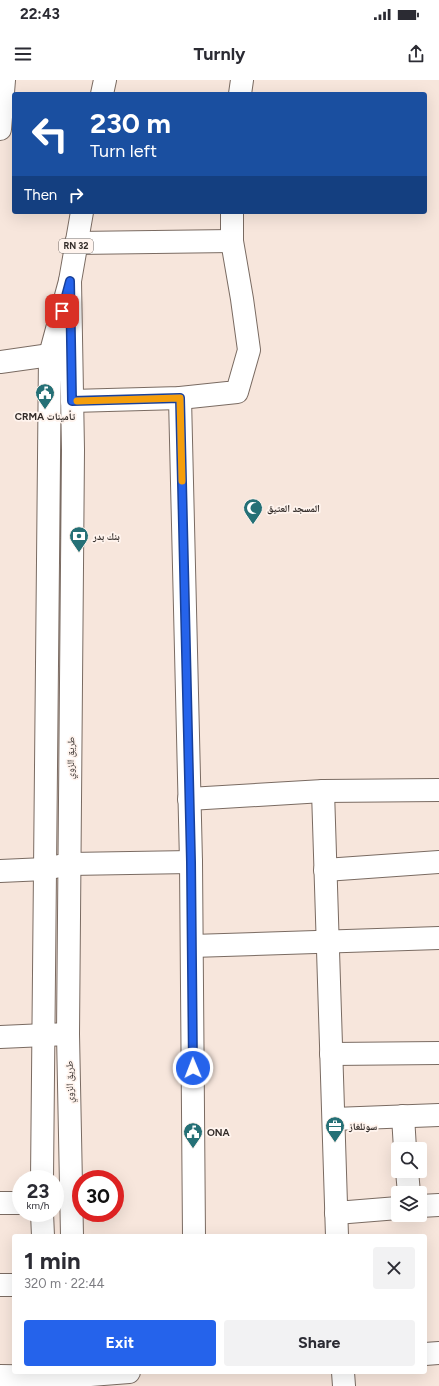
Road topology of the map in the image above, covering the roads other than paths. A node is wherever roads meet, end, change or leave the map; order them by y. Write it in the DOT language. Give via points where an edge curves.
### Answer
graph roads {
  1 [pos="4,80"];
  2 [pos="105,80"];
  3 [pos="242,80"];
  4 [pos="102,92"];
  5 [pos="240,92"];
  6 [pos="0,129"];
  7 [pos="82,214"];
  8 [pos="232,214"];
  9 [pos="232,241"];
  10 [pos="76,243"];
  11 [pos="70,281"];
  12 [pos="50,355"];
  13 [pos="72,355"];
  14 [pos="0,362"];
  15 [pos="180,398"];
  16 [pos="72,401"];
  17 [pos="439,790"];
  18 [pos="323,791"];
  19 [pos="190,799"];
  20 [pos="191,862"];
  21 [pos="439,862"];
  22 [pos="69,864"];
  23 [pos="45,869"];
  24 [pos="325,870"];
  25 [pos="0,871"];
  26 [pos="439,938"];
  27 [pos="328,941"];
  28 [pos="192,946"];
  29 [pos="68,1034"];
  30 [pos="44,1036"];
  31 [pos="0,1037"];
  32 [pos="439,1053"];
  33 [pos="331,1054"];
  34 [pos="439,1115"];
  35 [pos="403,1116"];
  36 [pos="334,1119"];
  37 [pos="405,1142"];
  38 [pos="42,1170"];
  39 [pos="0,1203"];
  40 [pos="12,1203"];
  41 [pos="439,1205"];
  42 [pos="427,1206"];
  43 [pos="391,1209"];
  44 [pos="336,1213"];
  45 [pos="42,1222"];
  46 [pos="43,1234"];
  47 [pos="72,1234"];
  48 [pos="194,1234"];
  49 [pos="337,1234"];
  50 [pos="0,1285"];
  51 [pos="12,1285"];
  52 [pos="439,1353"];
  53 [pos="427,1354"];
  54 [pos="103,1374"];
  55 [pos="343,1374"];
  56 [pos="0,1376"];
  57 [pos="65,1377"];
  58 [pos="344,1386"];
  1 -- 6 [label="street"];
  2 -- 4 [label="street"];
  3 -- 5 [label="street"];
  7 -- 10 [label="street, طريق الزوي / RN 32"];
  8 -- 9 [label="street"];
  9 -- 10 [label="street"];
  9 -- 15 [label="street" via="249,350 237,392"];
  10 -- 11 [label="street, طريق الزوي / RN 32"];
  11 -- 12 [label="street, طريق الزوي / RN 32"];
  11 -- 13 [label="street, طريق الزوي / RN 32"];
  12 -- 13 [label="street"];
  12 -- 14 [label="street"];
  12 -- 23 [label="street, طريق الزوي / RN 32"];
  13 -- 16 [label="street, طريق الزوي / RN 32"];
  15 -- 16 [label="street"];
  15 -- 19 [label="street"];
  16 -- 22 [label="street, طريق الزوي / RN 32"];
  17 -- 18 [label="street"];
  18 -- 19 [label="street"];
  18 -- 24 [label="street"];
  19 -- 20 [label="street"];
  20 -- 22 [label="street"];
  20 -- 28 [label="street"];
  21 -- 24 [label="street"];
  22 -- 23 [label="street"];
  22 -- 29 [label="street, طريق الزوي / RN 32"];
  23 -- 25 [label="street"];
  23 -- 30 [label="street, طريق الزوي / RN 32"];
  24 -- 27 [label="street"];
  26 -- 27 [label="street"];
  27 -- 28 [label="street"];
  27 -- 33 [label="street"];
  28 -- 48 [label="street"];
  29 -- 30 [label="street"];
  29 -- 47 [label="street, طريق الزوي / RN 32"];
  30 -- 31 [label="street"];
  30 -- 38 [label="street, طريق الزوي / RN 32"];
  32 -- 33 [label="street"];
  33 -- 36 [label="street"];
  34 -- 35 [label="street"];
  35 -- 36 [label="street"];
  35 -- 37 [label="street"];
  36 -- 44 [label="street"];
  39 -- 40 [label="street"];
  41 -- 42 [label="street"];
  43 -- 44 [label="street"];
  44 -- 49 [label="street"];
  45 -- 46 [label="street"];
  50 -- 51 [label="street"];
  52 -- 53 [label="street"];
  54 -- 57 [label="street"];
  55 -- 58 [label="street"];
  56 -- 57 [label="street"];
}
